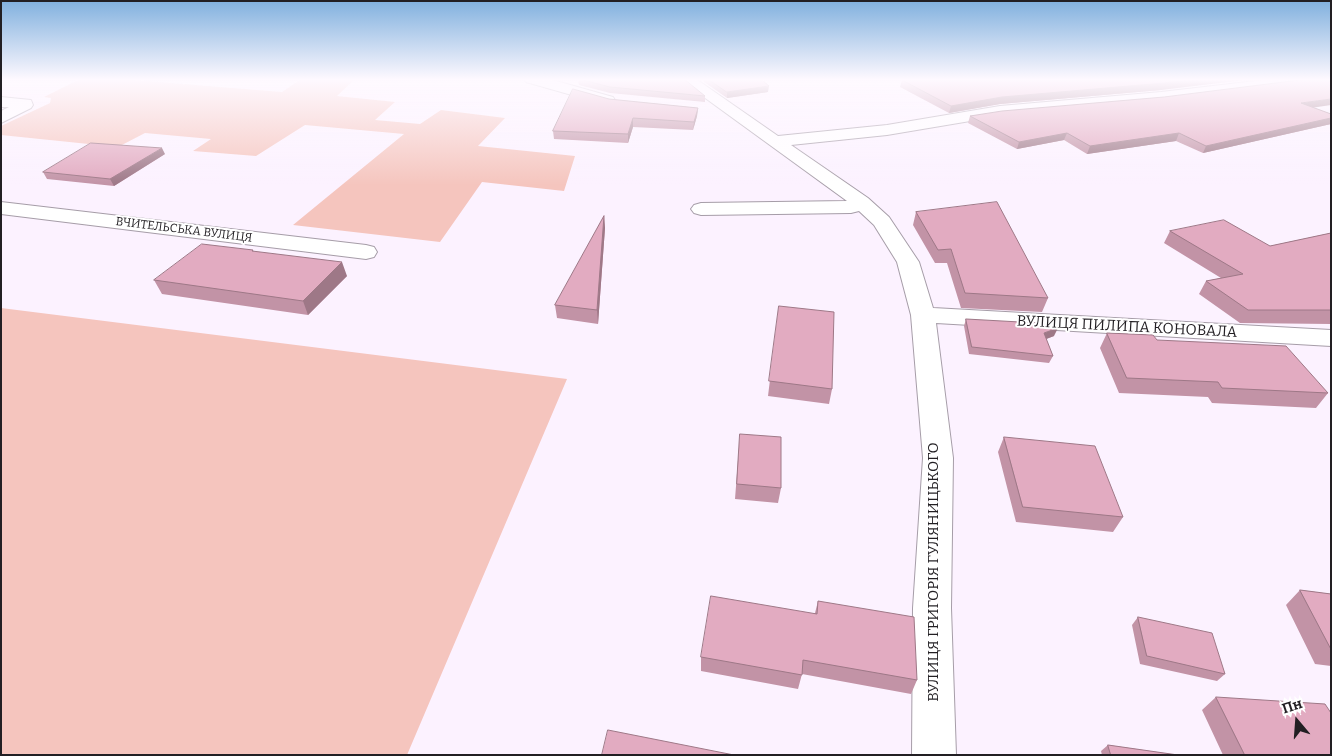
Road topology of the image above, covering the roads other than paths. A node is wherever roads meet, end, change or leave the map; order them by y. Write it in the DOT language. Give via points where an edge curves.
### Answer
graph roads {
  1 [pos="733,114"];
  2 [pos="980,114"];
  3 [pos="775,141"];
  4 [pos="861,202"];
  5 [pos="1,208"];
  6 [pos="700,209"];
  7 [pos="366,252"];
  8 [pos="923,315"];
  9 [pos="1331,338"];
  10 [pos="934,755"];
  1 -- 3 [label="street, ВУЛИЦЯ ГРИГОРІЯ ГУЛЯНИЦЬКОГО"];
  2 -- 3 [label="street" via="887,130"];
  3 -- 4 [label="street, ВУЛИЦЯ ГРИГОРІЯ ГУЛЯНИЦЬКОГО"];
  4 -- 6 [label="street" via="851,207"];
  4 -- 8 [label="street, ВУЛИЦЯ ГРИГОРІЯ ГУЛЯНИЦЬКОГО" via="882,221 908,262"];
  5 -- 7 [label="street, ВЧИТЕЛЬСЬКА ВУЛИЦЯ"];
  8 -- 9 [label="street, ВУЛИЦЯ ПИЛИПА КОНОВАЛА"];
  8 -- 10 [label="street, ВУЛИЦЯ ГРИГОРІЯ ГУЛЯНИЦЬКОГО" via="938,458 932,608"];
}
